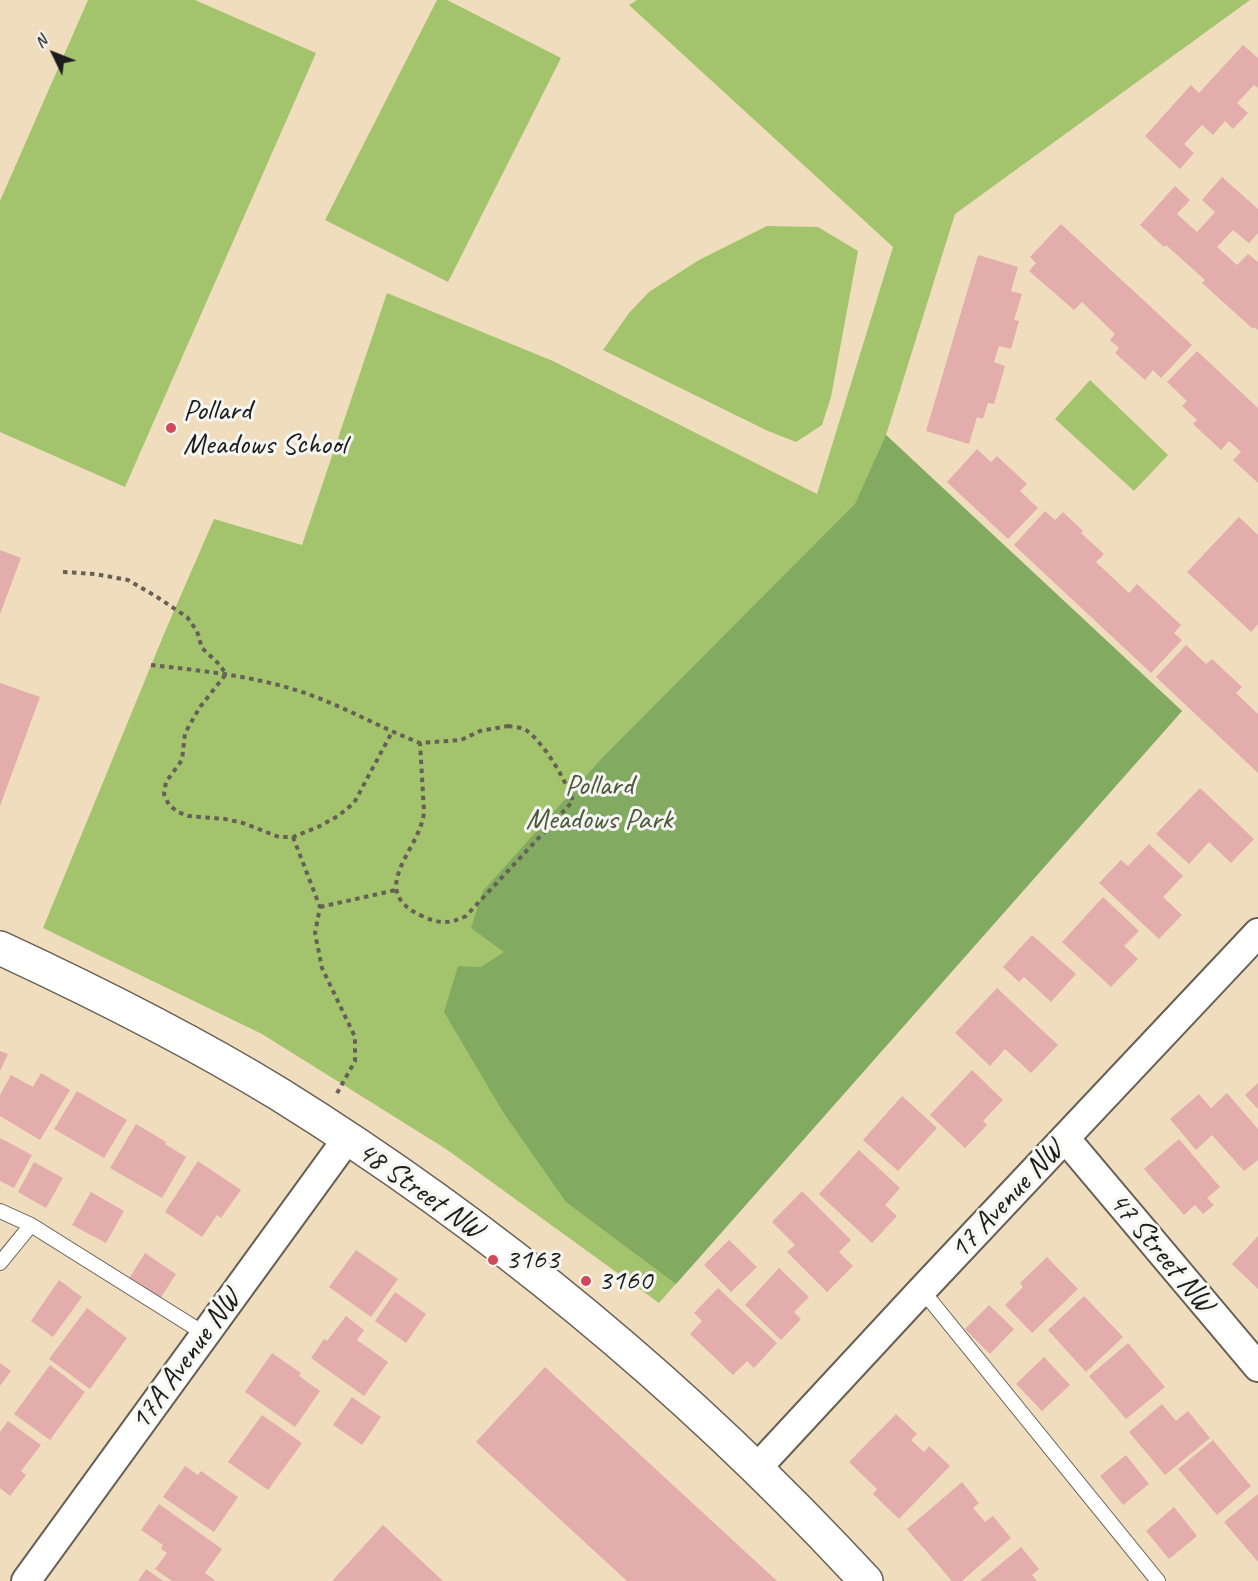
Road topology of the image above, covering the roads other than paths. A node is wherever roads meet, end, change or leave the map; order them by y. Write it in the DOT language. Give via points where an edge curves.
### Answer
graph roads {
  1 [pos="1258,933"];
  2 [pos="0,948"];
  3 [pos="1065,1138"];
  4 [pos="347,1139"];
  5 [pos="0,1211"];
  6 [pos="31,1226"];
  7 [pos="0,1263"];
  8 [pos="922,1290"];
  9 [pos="205,1334"];
  10 [pos="1258,1367"];
  11 [pos="757,1468"];
  12 [pos="26,1581"];
  13 [pos="866,1581"];
  14 [pos="1158,1581"];
  1 -- 3 [label="street, 17 Avenue NW"];
  2 -- 4 [label="street, 48 Street NW" via="150,1021 279,1094"];
  3 -- 8 [label="street, 17 Avenue NW"];
  3 -- 10 [label="street, 47 Street NW"];
  4 -- 9 [label="street, 17A Avenue NW"];
  4 -- 11 [label="street, 48 Street NW" via="540,1277 687,1402"];
  5 -- 6 [label="lane"];
  6 -- 7 [label="lane"];
  6 -- 9 [label="lane"];
  8 -- 11 [label="street, 17 Avenue NW"];
  8 -- 14 [label="lane"];
  9 -- 12 [label="street, 17A Avenue NW"];
  11 -- 13 [label="street, 48 Street NW"];
}
